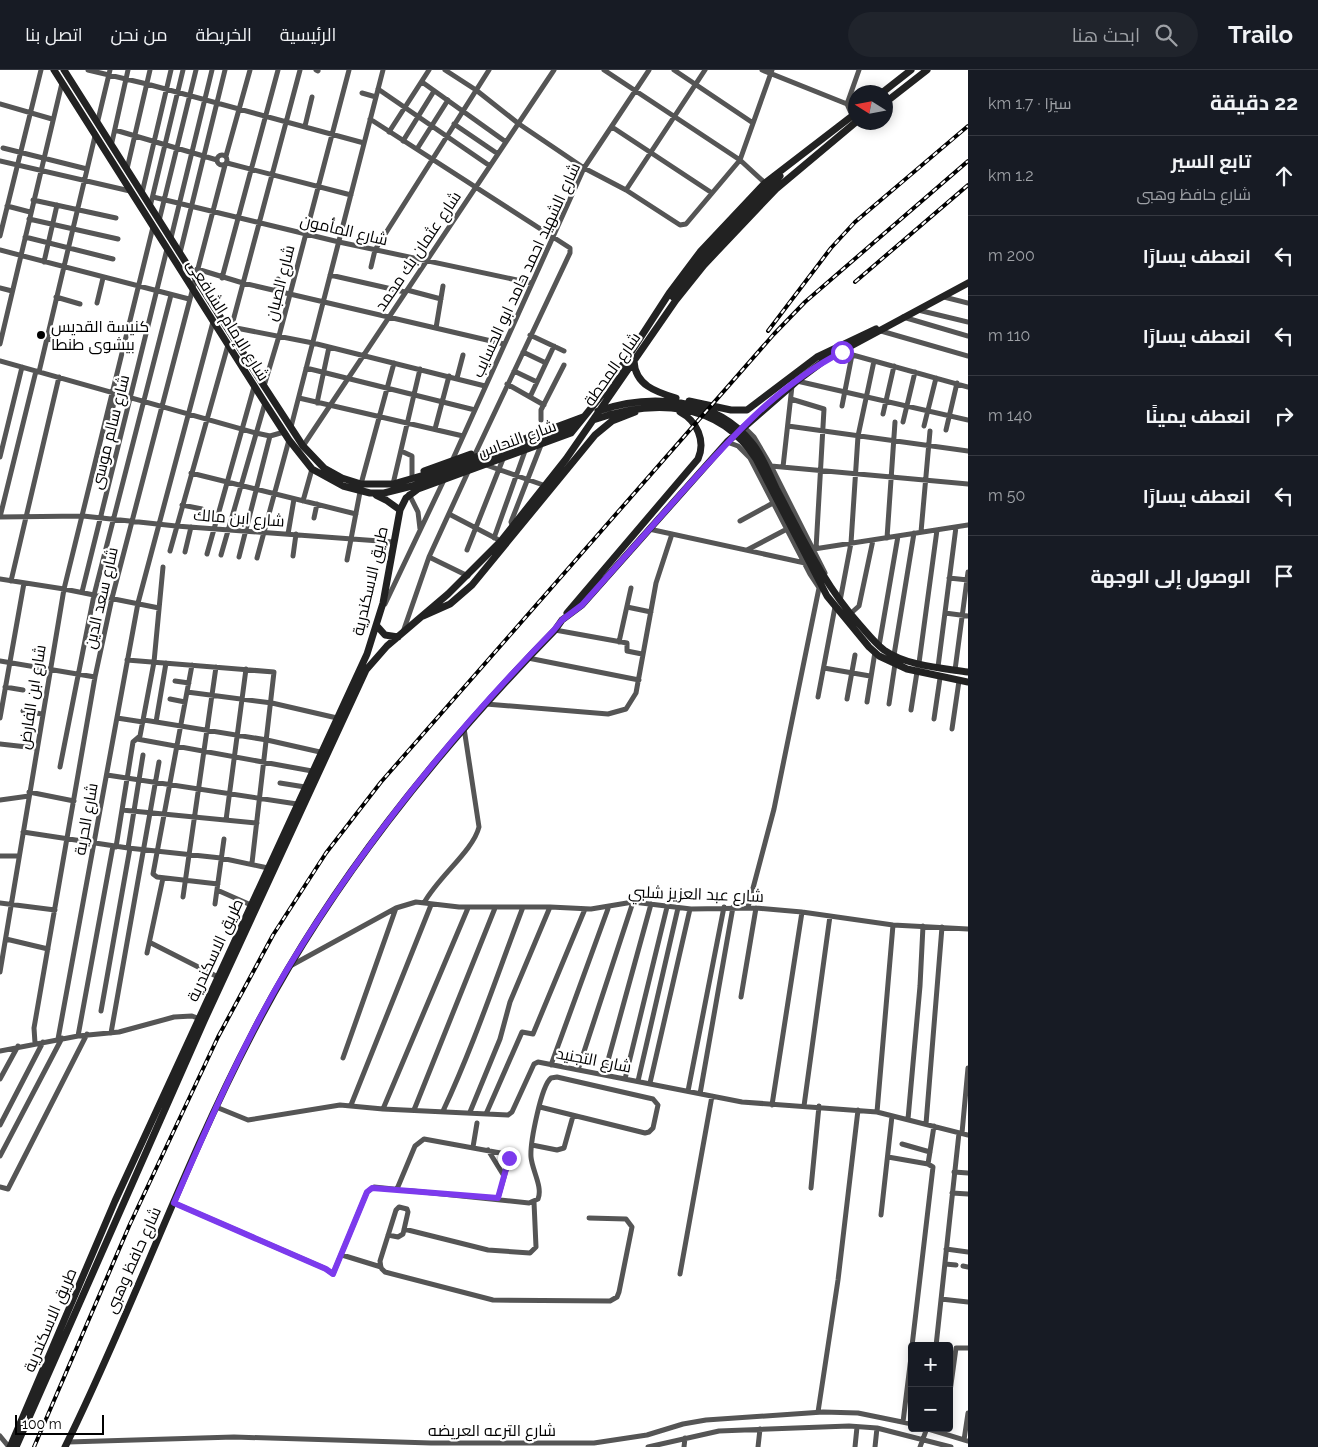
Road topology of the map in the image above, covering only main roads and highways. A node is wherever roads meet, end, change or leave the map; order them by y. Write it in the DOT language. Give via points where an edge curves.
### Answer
graph roads {
  1 [pos="54,70"];
  2 [pos="64,70"];
  3 [pos="911,70"];
  4 [pos="928,70"];
  5 [pos="892,85"];
  6 [pos="893,97"];
  7 [pos="848,119"];
  8 [pos="848,129"];
  9 [pos="802,155"];
  10 [pos="968,283"];
  11 [pos="898,319"];
  12 [pos="654,406"];
  13 [pos="670,408"];
  14 [pos="591,411"];
  15 [pos="571,433"];
  16 [pos="579,440"];
  17 [pos="440,476"];
  18 [pos="412,479"];
  19 [pos="360,488"];
  20 [pos="370,493"];
  21 [pos="400,510"];
  22 [pos="810,554"];
  23 [pos="838,604"];
  24 [pos="420,617"];
  25 [pos="562,620"];
  26 [pos="377,626"];
  27 [pos="400,635"];
  28 [pos="877,649"];
  29 [pos="968,672"];
  30 [pos="968,682"];
  31 [pos="201,1019"];
  32 [pos="97,1252"];
  33 [pos="66,1444"];
  34 [pos="9,1447"];
  35 [pos="16,1447"];
  1 -- 19 [label="main road, شارع الإمام الشافعى" via="289,440 312,469 334,482"];
  2 -- 19 [label="main road, شارع الإمام الشافعى" via="303,446 328,471"];
  3 -- 5 [label="main road"];
  4 -- 6 [label="main road"];
  7 -- 9 [label="main road, شارع المحطة"];
  8 -- 16 [label="main road, شارع المحطة" via="776,189 704,265"];
  9 -- 11 [label="main road" via="703,257 636,348 634,358 639,378 651,390 724,409 747,410 817,357"];
  9 -- 14 [label="main road, شارع المحطة" via="766,183 696,256"];
  10 -- 11 [label="main road, شارع حافظ وهبى"];
  11 -- 25 [label="main road, شارع حافظ وهبى" via="820,364 727,442 582,605"];
  12 -- 13 [label="main road"];
  12 -- 17 [label="main road" via="608,415"];
  12 -- 24 [label="main road" via="623,416 604,428 472,585 450,604"];
  13 -- 22 [label="main road" via="712,420 748,446"];
  13 -- 25 [label="main road" via="683,413 697,429 702,446 698,460"];
  14 -- 15 [label="main road, شارع النحاس"];
  14 -- 18 [label="main road, شارع الإمام الشافعى" via="452,460"];
  15 -- 16 [label="main road"];
  15 -- 17 [label="main road, شارع النحاس" via="468,472"];
  16 -- 24 [label="main road, شارع المحطة" via="546,486 468,576"];
  17 -- 18 [label="main road, شارع الإمام الشافعى"];
  17 -- 20 [label="main road, شارع الإمام الشافعى" via="394,491"];
  17 -- 21 [label="main road, طريق الاسكندرية" via="409,494"];
  17 -- 22 [label="main road" via="613,406 654,399 684,403 723,420 752,444"];
  18 -- 19 [label="main road, شارع الإمام الشافعى"];
  19 -- 20 [label="main road, شارع الإمام الشافعى"];
  20 -- 21 [label="main road"];
  21 -- 26 [label="main road, طريق الاسكندرية"];
  22 -- 23 [label="main road"];
  23 -- 28 [label="main road"];
  23 -- 28 [label="main road" via="850,614"];
  24 -- 27 [label="main road, شارع المحطة"];
  25 -- 33 [label="main road, شارع حافظ وهبى" via="441,754 356,863 289,966 216,1107"];
  26 -- 27 [label="main road" via="385,635"];
  26 -- 31 [label="main road, طريق الاسكندرية"];
  27 -- 31 [label="main road, طريق الاسكندرية" via="379,653 361,678"];
  28 -- 29 [label="main road" via="919,664"];
  28 -- 30 [label="main road" via="895,664 917,672"];
  31 -- 32 [label="main road, طريق الاسكندرية"];
  32 -- 34 [label="main road, طريق الاسكندرية"];
  32 -- 35 [label="main road, طريق الاسكندرية"];
}
